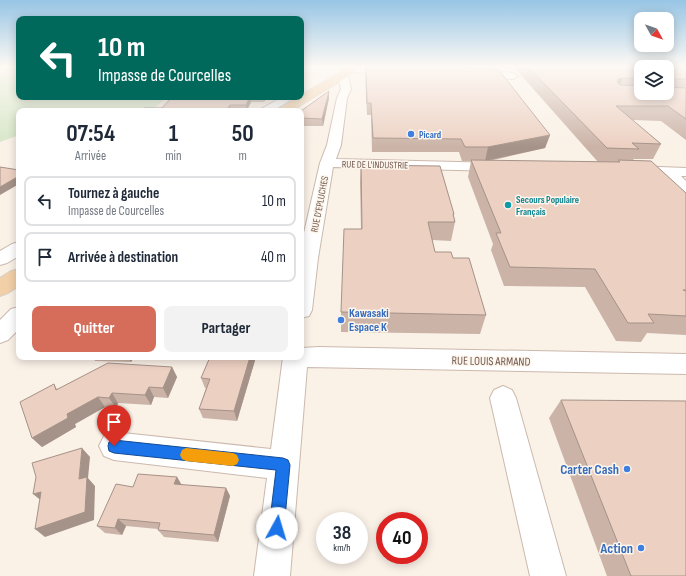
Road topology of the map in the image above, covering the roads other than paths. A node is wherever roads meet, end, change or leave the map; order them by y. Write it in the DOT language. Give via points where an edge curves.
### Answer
graph roads {
  1 [pos="308,93"];
  2 [pos="334,93"];
  3 [pos="285,100"];
  4 [pos="298,100"];
  5 [pos="270,108"];
  6 [pos="286,108"];
  7 [pos="304,109"];
  8 [pos="327,163"];
  9 [pos="509,168"];
  10 [pos="620,170"];
  11 [pos="667,171"];
  12 [pos="686,172"];
  13 [pos="686,190"];
  14 [pos="16,250"];
  15 [pos="305,257"];
  16 [pos="0,259"];
  17 [pos="304,270"];
  18 [pos="16,278"];
  19 [pos="0,288"];
  20 [pos="16,318"];
  21 [pos="0,334"];
  22 [pos="304,358"];
  23 [pos="295,360"];
  24 [pos="686,364"];
  25 [pos="503,398"];
  26 [pos="114,446"];
  27 [pos="283,465"];
  28 [pos="272,576"];
  29 [pos="548,576"];
  1 -- 2 [label="street"];
  2 -- 7 [label="street"];
  2 -- 8 [label="street, RUE D'EPLUCHES" via="334,145"];
  3 -- 5 [label="street"];
  4 -- 6 [label="main road"];
  8 -- 9 [label="street, RUE DE L'INDUSTRIE"];
  8 -- 15 [label="street, RUE D'EPLUCHES"];
  10 -- 11 [label="street"];
  11 -- 12 [label="street"];
  11 -- 13 [label="street"];
  14 -- 16 [label="street"];
  15 -- 17 [label="street, RUE D'EPLUCHES"];
  18 -- 19 [label="main road"];
  20 -- 21 [label="street"];
  22 -- 24 [label="street, RUE LOUIS ARMAND"];
  23 -- 27 [label="street"];
  25 -- 29 [label="street"];
  26 -- 27 [label="street"];
  27 -- 28 [label="street"];
}
